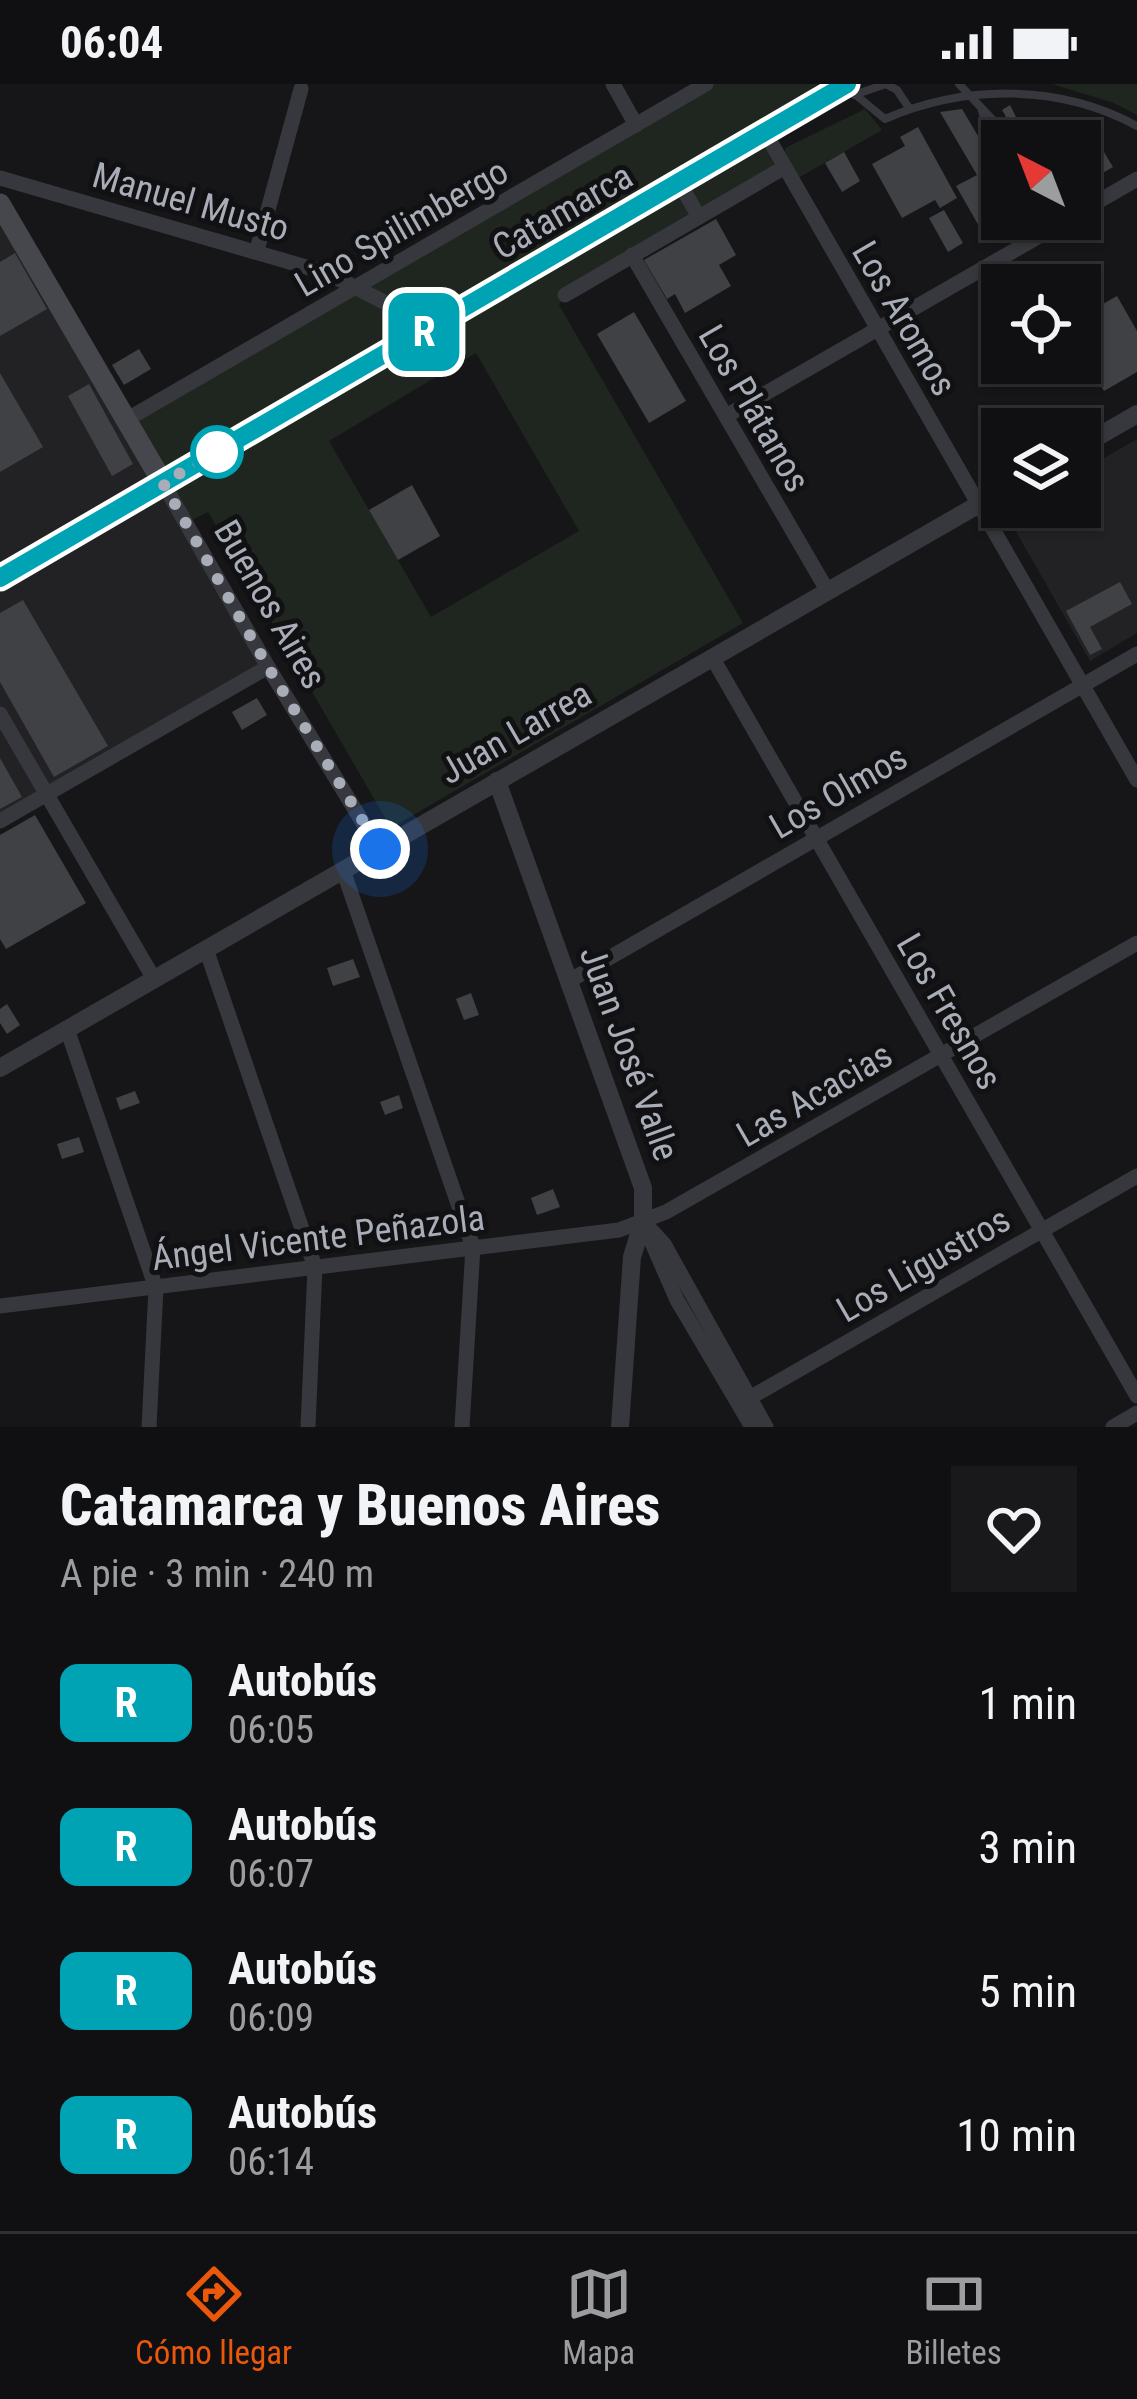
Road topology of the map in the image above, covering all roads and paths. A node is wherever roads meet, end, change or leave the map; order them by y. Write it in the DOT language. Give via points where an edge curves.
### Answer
graph roads {
  1 [pos="613,84"];
  2 [pos="706,84"];
  3 [pos="886,84"];
  4 [pos="959,84"];
  5 [pos="303,86"];
  6 [pos="844,88"];
  7 [pos="969,94"];
  8 [pos="909,108"];
  9 [pos="988,120"];
  10 [pos="636,125"];
  11 [pos="1137,126"];
  12 [pos="766,134"];
  13 [pos="784,167"];
  14 [pos="0,178"];
  15 [pos="1137,179"];
  16 [pos="680,184"];
  17 [pos="1101,200"];
  18 [pos="0,204"];
  19 [pos="699,217"];
  20 [pos="1022,240"];
  21 [pos="257,250"];
  22 [pos="632,255"];
  23 [pos="359,287"];
  24 [pos="565,295"];
  25 [pos="877,329"];
  26 [pos="410,340"];
  27 [pos="1137,414"];
  28 [pos="725,416"];
  29 [pos="126,420"];
  30 [pos="1101,435"];
  31 [pos="163,483"];
  32 [pos="981,503"];
  33 [pos="977,505"];
  34 [pos="0,578"];
  35 [pos="827,590"];
  36 [pos="1137,654"];
  37 [pos="712,657"];
  38 [pos="268,667"];
  39 [pos="1083,685"];
  40 [pos="0,714"];
  41 [pos="1137,779"];
  42 [pos="497,781"];
  43 [pos="46,794"];
  44 [pos="0,821"];
  45 [pos="816,838"];
  46 [pos="380,849"];
  47 [pos="343,870"];
  48 [pos="1137,943"];
  49 [pos="206,949"];
  50 [pos="154,979"];
  51 [pos="569,981"];
  52 [pos="67,1029"];
  53 [pos="941,1055"];
  54 [pos="0,1068"];
  55 [pos="1137,1176"];
  56 [pos="643,1221"];
  57 [pos="1042,1230"];
  58 [pos="473,1247"];
  59 [pos="315,1267"];
  60 [pos="156,1288"];
  61 [pos="0,1306"];
  62 [pos="1137,1396"];
  63 [pos="744,1401"];
  64 [pos="1137,1413"];
  65 [pos="149,1427"];
  66 [pos="308,1427"];
  67 [pos="462,1427"];
  68 [pos="620,1427"];
  69 [pos="752,1427"];
  70 [pos="766,1427"];
  71 [pos="1112,1427"];
  1 -- 10 [label="street"];
  2 -- 10 [label="street, Lino Spilimbergo"];
  3 -- 6 [label="lane"];
  3 -- 8 [label="lane"];
  4 -- 7 [label="lane"];
  5 -- 21 [label="street"];
  6 -- 8 [label="lane" via="885,119"];
  6 -- 12 [label="main road, Catamarca"];
  7 -- 8 [label="lane"];
  7 -- 9 [label="lane"];
  7 -- 11 [label="lane" via="1066,97"];
  10 -- 23 [label="street, Lino Spilimbergo"];
  12 -- 13 [label="street, Los Aromos"];
  12 -- 16 [label="main road, Catamarca"];
  13 -- 19 [label="street"];
  13 -- 25 [label="street, Los Aromos"];
  14 -- 21 [label="street, Manuel Musto"];
  15 -- 17 [label="street"];
  16 -- 19 [label="street"];
  16 -- 26 [label="main road, Catamarca"];
  18 -- 29 [label="main road, Buenos Aires"];
  19 -- 22 [label="street"];
  20 -- 25 [label="street"];
  21 -- 23 [label="street, Manuel Musto"];
  22 -- 24 [label="street"];
  22 -- 28 [label="street, Los Plátanos"];
  23 -- 26 [label="street, Manuel Musto" via="390,305"];
  23 -- 29 [label="street, Lino Spilimbergo"];
  25 -- 28 [label="street"];
  25 -- 33 [label="street, Los Aromos"];
  26 -- 31 [label="main road, Catamarca"];
  27 -- 30 [label="street"];
  28 -- 35 [label="street, Los Plátanos"];
  29 -- 31 [label="main road, Buenos Aires"];
  31 -- 34 [label="main road, Catamarca"];
  31 -- 38 [label="street, Buenos Aires"];
  32 -- 33 [label="street, Juan Larrea"];
  33 -- 35 [label="street, Juan Larrea"];
  33 -- 39 [label="street, Los Aromos"];
  35 -- 37 [label="street, Juan Larrea"];
  36 -- 39 [label="street, Los Olmos"];
  37 -- 42 [label="street, Juan Larrea"];
  37 -- 45 [label="street, Los Fresnos"];
  38 -- 43 [label="street"];
  38 -- 46 [label="street, Buenos Aires"];
  39 -- 41 [label="street, Los Aromos"];
  39 -- 45 [label="street, Los Olmos"];
  40 -- 43 [label="street"];
  42 -- 46 [label="street, Juan Larrea"];
  42 -- 51 [label="street, Juan José Valle"];
  43 -- 44 [label="street"];
  43 -- 50 [label="street"];
  45 -- 51 [label="street, Los Olmos"];
  45 -- 53 [label="street, Los Fresnos"];
  46 -- 47 [label="street, Juan Larrea"];
  47 -- 49 [label="street, Juan Larrea"];
  47 -- 58 [label="street"];
  48 -- 53 [label="street, Las Acacias"];
  49 -- 50 [label="street, Juan Larrea"];
  49 -- 59 [label="street"];
  50 -- 52 [label="street, Juan Larrea"];
  51 -- 56 [label="street, Juan José Valle" via="643,1188"];
  52 -- 54 [label="street, Juan Larrea"];
  52 -- 60 [label="street"];
  53 -- 56 [label="street, Las Acacias"];
  53 -- 57 [label="street, Los Fresnos"];
  55 -- 57 [label="street, Los Ligustros"];
  56 -- 58 [label="street, Ángel Vicente Peñazola"];
  56 -- 63 [label="street" via="664,1244"];
  56 -- 68 [label="street, Juan José Valle" via="632,1257"];
  57 -- 62 [label="street, Los Fresnos"];
  57 -- 63 [label="street, Los Ligustros"];
  58 -- 59 [label="street, Ángel Vicente Peñazola"];
  58 -- 67 [label="street"];
  59 -- 60 [label="street, Ángel Vicente Peñazola"];
  59 -- 66 [label="street"];
  60 -- 61 [label="street, Ángel Vicente Peñazola"];
  60 -- 65 [label="street"];
  63 -- 69 [label="street"];
  63 -- 70 [label="street"];
  64 -- 71 [label="street"];
}
